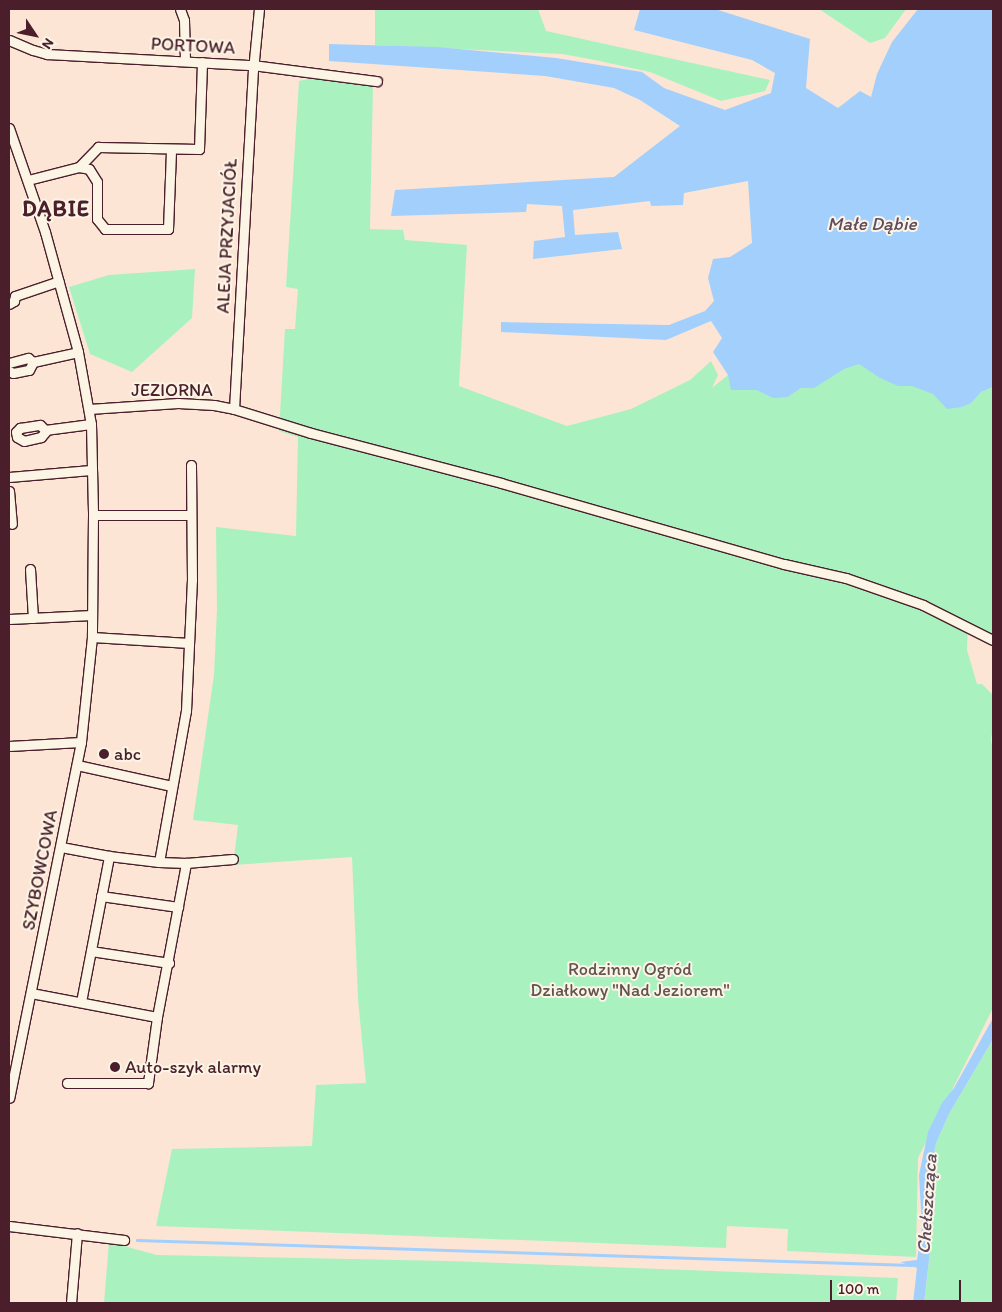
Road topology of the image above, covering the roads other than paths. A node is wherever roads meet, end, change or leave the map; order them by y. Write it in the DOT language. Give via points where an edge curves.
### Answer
graph roads {
  1 [pos="180,9"];
  2 [pos="259,9"];
  3 [pos="9,40"];
  4 [pos="185,61"];
  5 [pos="202,62"];
  6 [pos="254,65"];
  7 [pos="377,81"];
  8 [pos="9,128"];
  9 [pos="171,150"];
  10 [pos="79,167"];
  11 [pos="28,180"];
  12 [pos="59,281"];
  13 [pos="12,293"];
  14 [pos="9,304"];
  15 [pos="78,352"];
  16 [pos="33,362"];
  17 [pos="9,363"];
  18 [pos="9,372"];
  19 [pos="89,409"];
  20 [pos="234,409"];
  21 [pos="91,424"];
  22 [pos="45,430"];
  23 [pos="191,465"];
  24 [pos="91,470"];
  25 [pos="9,476"];
  26 [pos="9,491"];
  27 [pos="93,515"];
  28 [pos="191,515"];
  29 [pos="12,524"];
  30 [pos="30,569"];
  31 [pos="92,614"];
  32 [pos="33,618"];
  33 [pos="9,619"];
  34 [pos="92,637"];
  35 [pos="993,640"];
  36 [pos="189,644"];
  37 [pos="81,742"];
  38 [pos="9,746"];
  39 [pos="77,765"];
  40 [pos="172,786"];
  41 [pos="61,847"];
  42 [pos="109,856"];
  43 [pos="233,859"];
  44 [pos="159,862"];
  45 [pos="186,863"];
  46 [pos="101,896"];
  47 [pos="178,907"];
  48 [pos="91,951"];
  49 [pos="168,963"];
  50 [pos="31,993"];
  51 [pos="81,1002"];
  52 [pos="158,1017"];
  53 [pos="67,1083"];
  54 [pos="9,1098"];
  55 [pos="9,1226"];
  56 [pos="77,1234"];
  57 [pos="124,1240"];
  58 [pos="72,1303"];
  1 -- 4 [label="street" via="184,20"];
  2 -- 6 [label="street, ALEJA PRZYJACIÓŁ"];
  3 -- 4 [label="street, PORTOWA" via="47,54"];
  4 -- 5 [label="street, PORTOWA"];
  5 -- 6 [label="street, PORTOWA"];
  5 -- 9 [label="street" via="199,149"];
  6 -- 7 [label="street, PORTOWA"];
  6 -- 20 [label="street, ALEJA PRZYJACIÓŁ"];
  8 -- 11 [label="street, SZYBOWCOWA"];
  9 -- 10 [label="street" via="98,147"];
  9 -- 10 [label="street" via="168,229 105,229 97,219 97,182 89,169"];
  10 -- 11 [label="street"];
  11 -- 12 [label="street, SZYBOWCOWA"];
  12 -- 13 [label="street"];
  12 -- 15 [label="street, SZYBOWCOWA"];
  13 -- 14 [label="street" via="14,301"];
  15 -- 16 [label="street"];
  15 -- 19 [label="street, SZYBOWCOWA"];
  16 -- 17 [label="street" via="28,358"];
  16 -- 18 [label="street" via="29,370"];
  19 -- 20 [label="street, JEZIORNA" via="178,403"];
  19 -- 21 [label="street, SZYBOWCOWA"];
  20 -- 35 [label="street, JEZIORNA" via="784,564 846,578 923,605"];
  21 -- 22 [label="street"];
  21 -- 24 [label="street, SZYBOWCOWA"];
  23 -- 28 [label="street"];
  24 -- 25 [label="street"];
  24 -- 27 [label="street, SZYBOWCOWA"];
  26 -- 29 [label="street"];
  27 -- 28 [label="street"];
  27 -- 31 [label="street, SZYBOWCOWA"];
  28 -- 36 [label="street"];
  30 -- 32 [label="street"];
  31 -- 32 [label="street"];
  31 -- 34 [label="street, SZYBOWCOWA"];
  32 -- 33 [label="street"];
  34 -- 36 [label="street"];
  34 -- 37 [label="street, SZYBOWCOWA"];
  36 -- 40 [label="street" via="186,711"];
  37 -- 38 [label="street"];
  37 -- 39 [label="street, SZYBOWCOWA"];
  39 -- 40 [label="street"];
  39 -- 41 [label="street, SZYBOWCOWA"];
  40 -- 44 [label="street"];
  41 -- 42 [label="street"];
  41 -- 50 [label="street, SZYBOWCOWA"];
  42 -- 44 [label="street"];
  42 -- 46 [label="street"];
  43 -- 45 [label="street"];
  44 -- 45 [label="street"];
  45 -- 47 [label="street"];
  46 -- 47 [label="street"];
  46 -- 48 [label="street"];
  47 -- 49 [label="street"];
  48 -- 49 [label="street"];
  48 -- 51 [label="street"];
  49 -- 52 [label="street"];
  50 -- 51 [label="street"];
  50 -- 54 [label="street, SZYBOWCOWA"];
  51 -- 52 [label="street"];
  52 -- 53 [label="street" via="148,1083"];
  55 -- 56 [label="street"];
  56 -- 57 [label="street"];
  56 -- 58 [label="street"];
}
